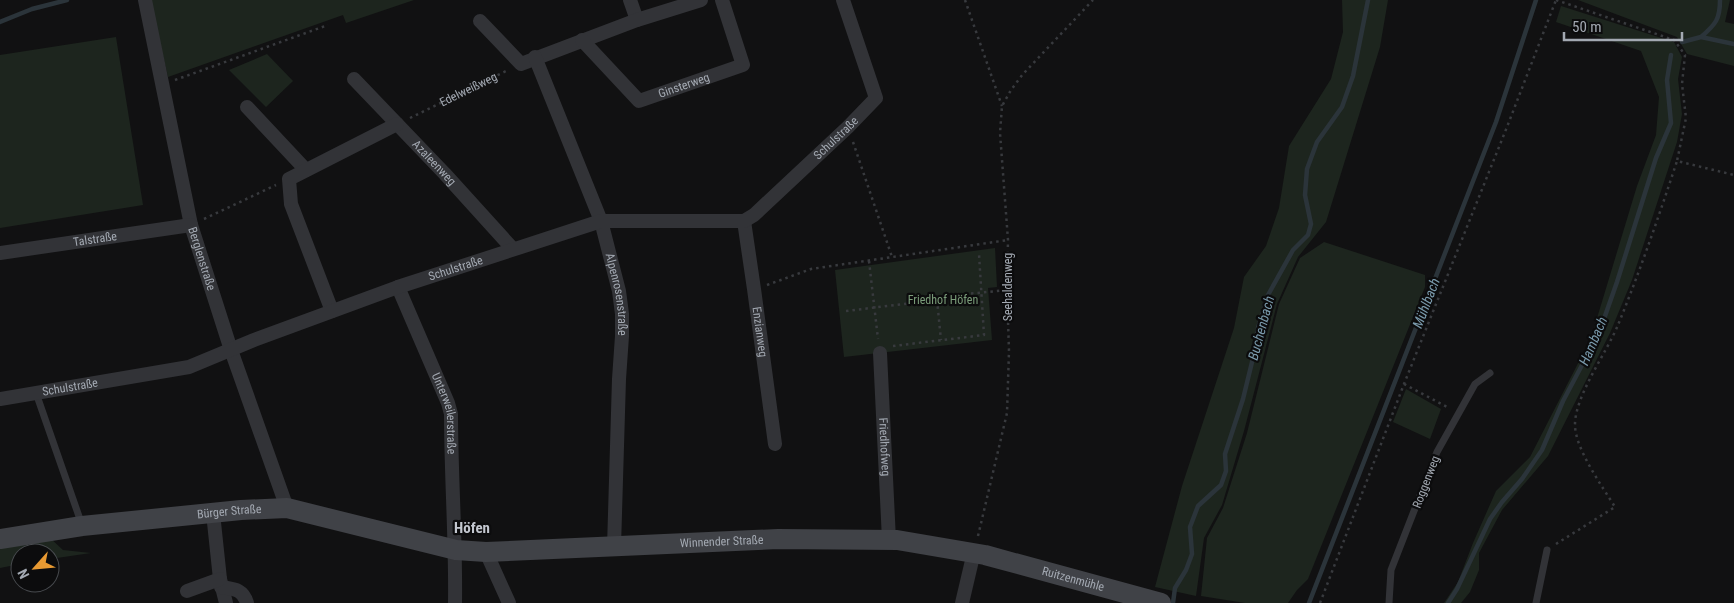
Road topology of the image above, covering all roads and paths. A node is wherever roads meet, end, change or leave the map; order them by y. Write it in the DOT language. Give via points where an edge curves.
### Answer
graph roads {
  1 [pos="145,0"];
  2 [pos="630,0"];
  3 [pos="701,0"];
  4 [pos="722,0"];
  5 [pos="843,0"];
  6 [pos="965,0"];
  7 [pos="1093,0"];
  8 [pos="1556,0"];
  9 [pos="637,20"];
  10 [pos="480,21"];
  11 [pos="328,25"];
  12 [pos="582,40"];
  13 [pos="535,57"];
  14 [pos="521,64"];
  15 [pos="354,80"];
  16 [pos="162,85"];
  17 [pos="1002,106"];
  18 [pos="247,107"];
  19 [pos="396,124"];
  20 [pos="848,127"];
  21 [pos="1676,161"];
  22 [pos="306,170"];
  23 [pos="1734,175"];
  24 [pos="288,179"];
  25 [pos="601,221"];
  26 [pos="744,221"];
  27 [pos="191,225"];
  28 [pos="1008,240"];
  29 [pos="512,248"];
  30 [pos="0,253"];
  31 [pos="978,254"];
  32 [pos="892,257"];
  33 [pos="869,261"];
  34 [pos="398,287"];
  35 [pos="754,289"];
  36 [pos="1007,290"];
  37 [pos="981,293"];
  38 [pos="937,300"];
  39 [pos="875,308"];
  40 [pos="332,311"];
  41 [pos="846,311"];
  42 [pos="940,340"];
  43 [pos="232,350"];
  44 [pos="880,350"];
  45 [pos="1490,373"];
  46 [pos="1404,384"];
  47 [pos="36,392"];
  48 [pos="0,399"];
  49 [pos="1459,414"];
  50 [pos="775,444"];
  51 [pos="287,508"];
  52 [pos="213,513"];
  53 [pos="82,526"];
  54 [pos="0,539"];
  55 [pos="889,540"];
  56 [pos="614,547"];
  57 [pos="456,550"];
  58 [pos="1547,550"];
  59 [pos="486,552"];
  60 [pos="980,553"];
  61 [pos="221,583"];
  62 [pos="187,591"];
  63 [pos="226,603"];
  64 [pos="247,603"];
  65 [pos="455,603"];
  66 [pos="509,603"];
  67 [pos="962,603"];
  68 [pos="1159,603"];
  69 [pos="1320,603"];
  70 [pos="1389,603"];
  71 [pos="1536,603"];
  1 -- 16 [label="street, Berglenstraße"];
  2 -- 9 [label="street"];
  3 -- 9 [label="street"];
  4 -- 12 [label="street, Ginsterweg" via="743,65 638,101"];
  5 -- 20 [label="street, Schulstraße" via="876,98"];
  6 -- 17 [label="path"];
  7 -- 17 [label="path, Seehaldenweg" via="1023,74"];
  8 -- 21 [label="path" via="1674,40 1685,55 1682,84 1686,118"];
  8 -- 46 [label="path"];
  9 -- 12 [label="street"];
  10 -- 14 [label="street"];
  11 -- 16 [label="path"];
  12 -- 13 [label="street"];
  13 -- 14 [label="street"];
  13 -- 25 [label="street, Alpenrosenstraße"];
  14 -- 19 [label="path, Edelweißweg"];
  15 -- 19 [label="street, Azaleenweg"];
  16 -- 27 [label="street, Berglenstraße"];
  17 -- 28 [label="path, Seehaldenweg" via="1000,133"];
  18 -- 22 [label="street"];
  19 -- 22 [label="street"];
  19 -- 29 [label="street, Azaleenweg"];
  20 -- 26 [label="street, Schulstraße"];
  20 -- 32 [label="path"];
  21 -- 23 [label="path"];
  21 -- 58 [label="path" via="1618,327 1576,414 1575,426 1582,450 1615,507"];
  22 -- 24 [label="street"];
  24 -- 27 [label="path"];
  24 -- 40 [label="street" via="291,204"];
  25 -- 26 [label="street, Schulstraße"];
  25 -- 29 [label="street, Schulstraße"];
  25 -- 56 [label="street, Alpenrosenstraße" via="622,314"];
  26 -- 35 [label="street, Enzianweg"];
  27 -- 30 [label="street, Talstraße"];
  27 -- 43 [label="street, Berglenstraße"];
  28 -- 32 [label="path"];
  28 -- 36 [label="path, Seehaldenweg"];
  29 -- 34 [label="street, Schulstraße"];
  31 -- 37 [label="path"];
  32 -- 33 [label="path"];
  33 -- 35 [label="path" via="811,270"];
  33 -- 39 [label="path"];
  34 -- 40 [label="street, Schulstraße"];
  34 -- 57 [label="street, Unterweilerstraße" via="451,414"];
  35 -- 50 [label="street, Enzianweg"];
  36 -- 37 [label="path"];
  36 -- 60 [label="path, Seehaldenweg" via="1007,413"];
  37 -- 38 [label="path" via="936,297"];
  37 -- 42 [label="path" via="984,335"];
  38 -- 39 [label="path"];
  38 -- 42 [label="path"];
  39 -- 41 [label="path"];
  39 -- 44 [label="path"];
  40 -- 43 [label="street, Schulstraße"];
  42 -- 44 [label="path"];
  43 -- 47 [label="street, Schulstraße" via="189,367"];
  43 -- 51 [label="street, Berglenstraße"];
  44 -- 55 [label="street, Friedhofweg"];
  45 -- 49 [label="lane, Roggenweg" via="1475,384"];
  46 -- 49 [label="path"];
  46 -- 69 [label="path"];
  47 -- 48 [label="street, Schulstraße"];
  47 -- 53 [label="lane"];
  49 -- 70 [label="lane, Roggenweg" via="1437,452 1391,570"];
  51 -- 52 [label="street, Bürger Straße"];
  51 -- 57 [label="street, Bürger Straße"];
  52 -- 53 [label="street, Bürger Straße"];
  52 -- 61 [label="street"];
  53 -- 54 [label="street, Bürger Straße"];
  55 -- 56 [label="street, Winnender Straße" via="778,540"];
  55 -- 60 [label="street, Winnender Straße"];
  56 -- 59 [label="street, Winnender Straße"];
  57 -- 59 [label="street, Winnender Straße"];
  57 -- 65 [label="street, Unterweilerstraße"];
  58 -- 71 [label="lane"];
  59 -- 66 [label="street"];
  60 -- 67 [label="street"];
  60 -- 68 [label="street, Ruitzenmühle"];
  61 -- 62 [label="street"];
  61 -- 63 [label="street"];
  61 -- 64 [label="street" via="239,590"];
}
